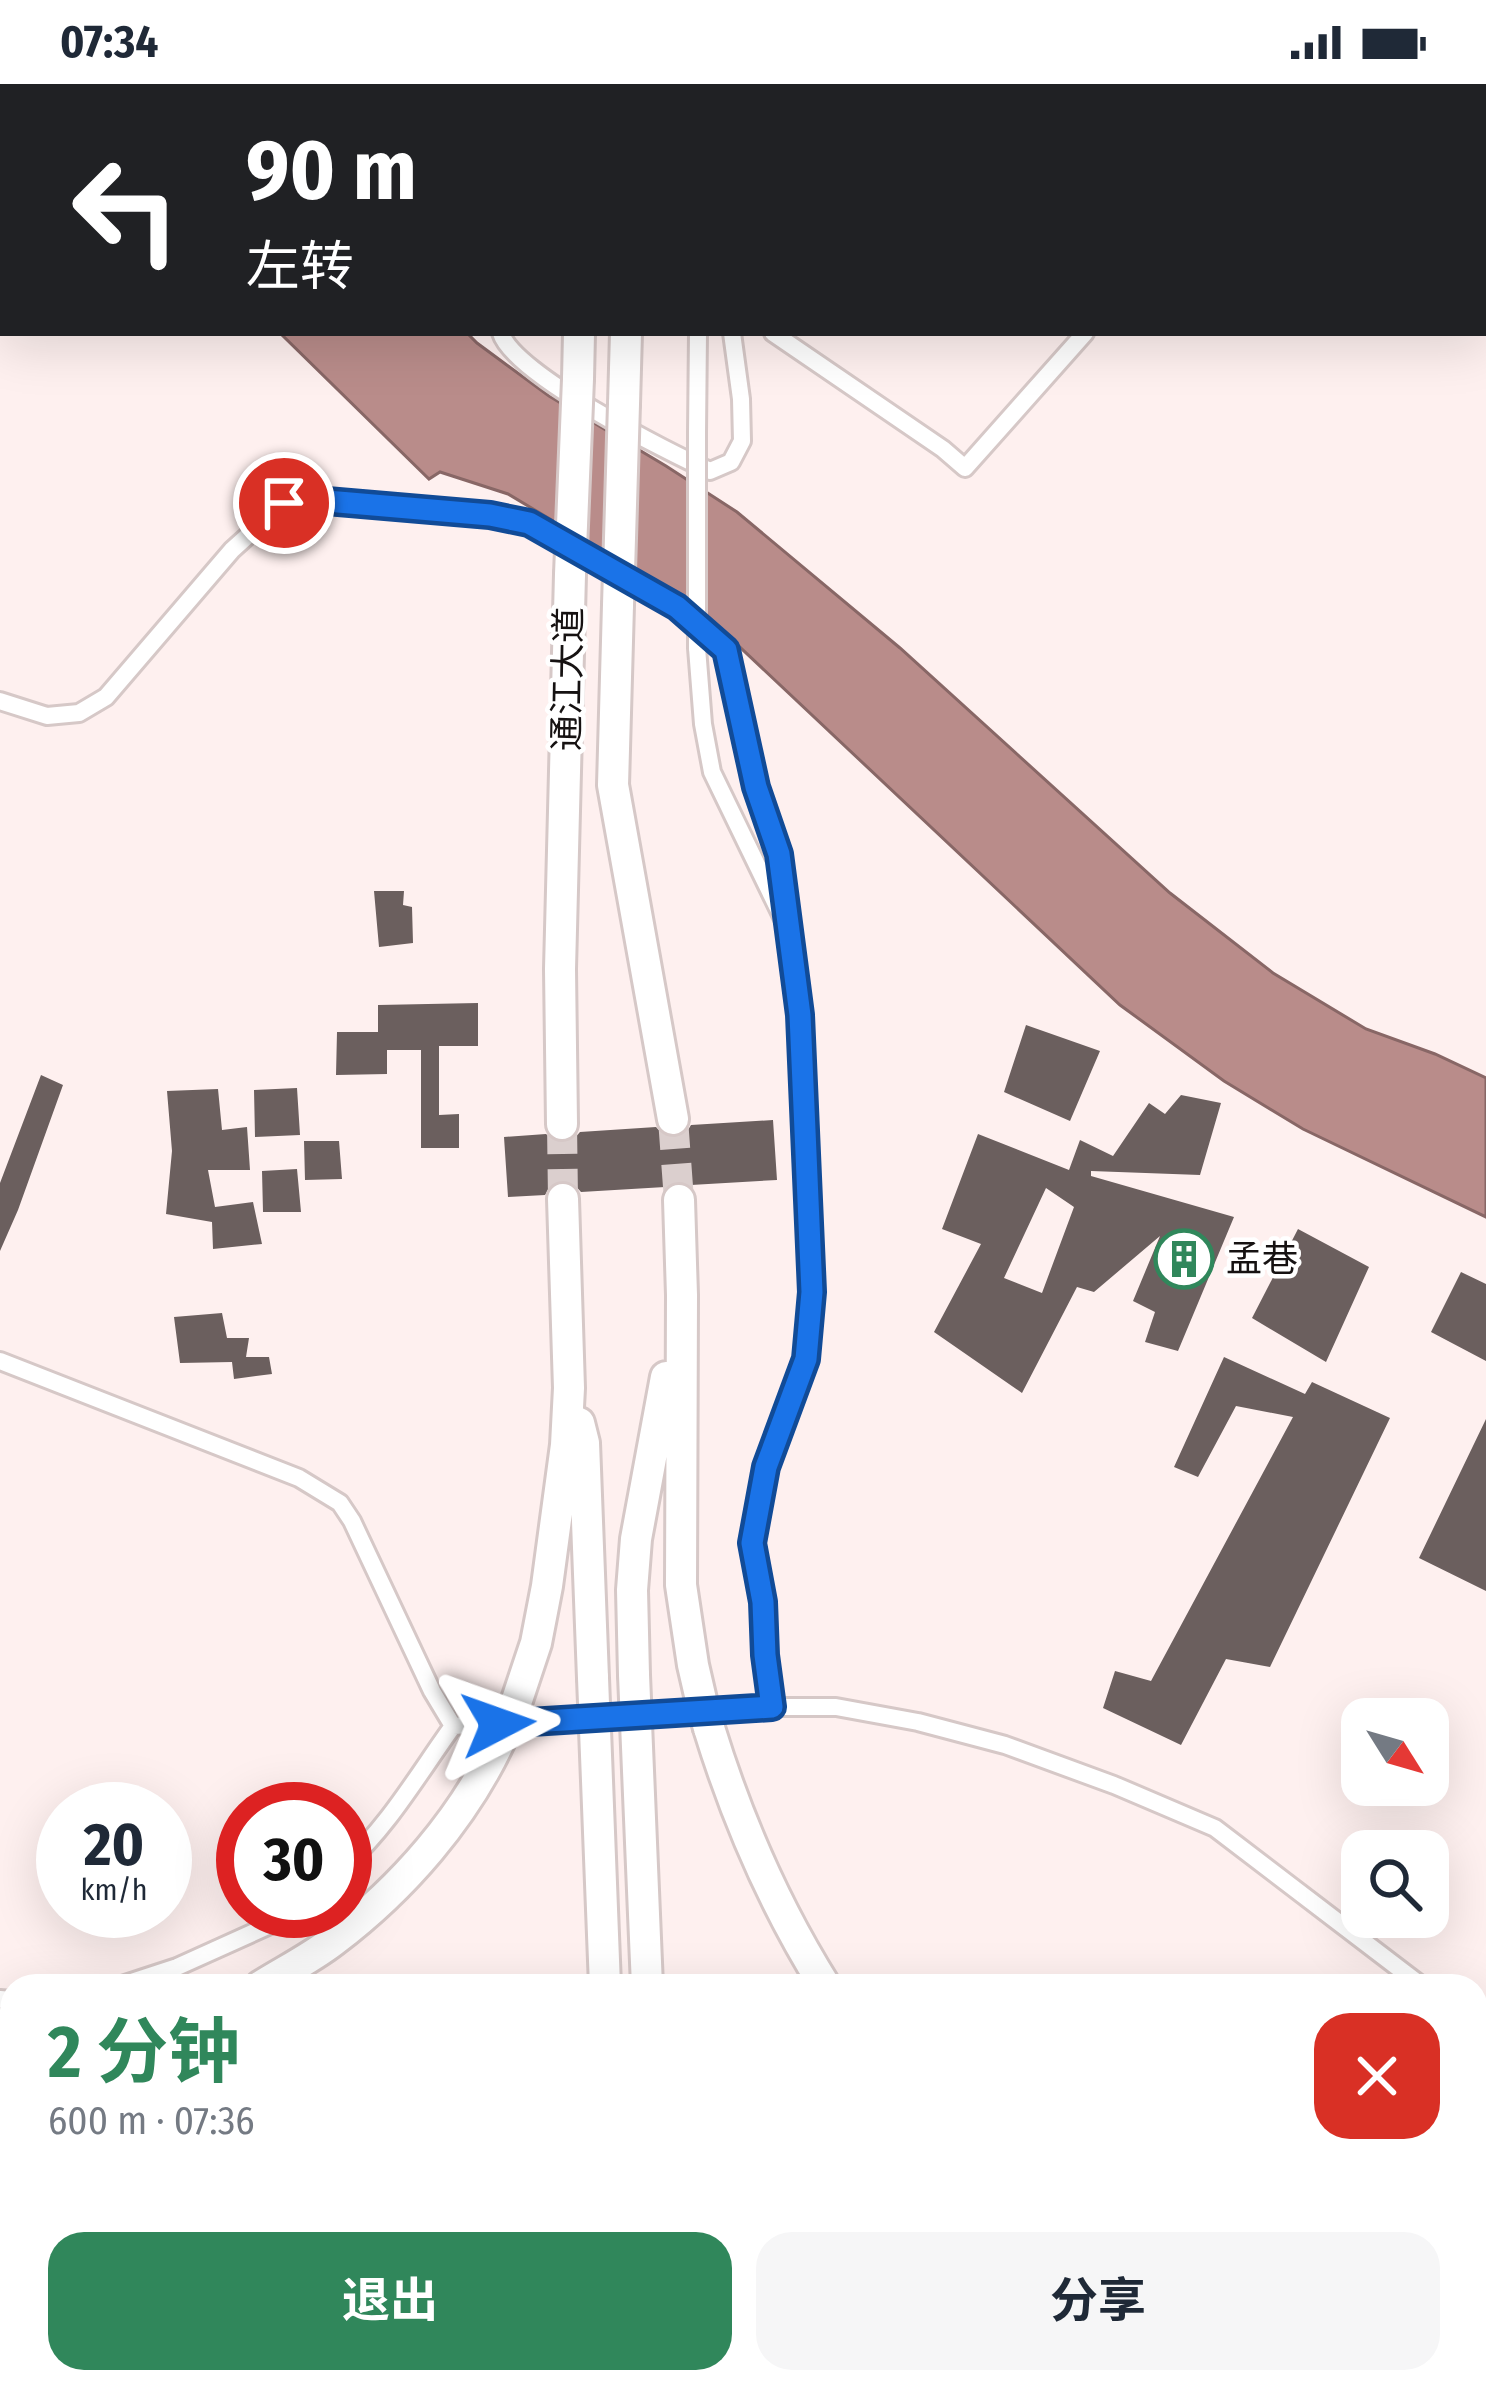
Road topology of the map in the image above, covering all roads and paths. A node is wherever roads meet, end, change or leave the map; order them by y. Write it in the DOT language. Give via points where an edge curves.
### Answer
graph roads {
  1 [pos="502,336"];
  2 [pos="579,336"];
  3 [pos="626,336"];
  4 [pos="698,336"];
  5 [pos="732,336"];
  6 [pos="777,336"];
  7 [pos="1082,336"];
  8 [pos="0,701"];
  9 [pos="566,784"];
  10 [pos="613,785"];
  11 [pos="788,928"];
  12 [pos="673,1119"];
  13 [pos="562,1124"];
  14 [pos="562,1198"];
  15 [pos="680,1200"];
  16 [pos="682,1295"];
  17 [pos="0,1361"];
  18 [pos="569,1388"];
  19 [pos="772,1707"];
  20 [pos="453,1726"];
  21 [pos="372,1836"];
  22 [pos="242,1938"];
  23 [pos="154,1974"];
  24 [pos="280,1974"];
  25 [pos="605,1974"];
  26 [pos="646,1974"];
  27 [pos="818,1974"];
  28 [pos="1406,1974"];
  1 -- 5 [label="street" via="532,370 710,471 731,462 742,441"];
  2 -- 9 [label="highway, 通江大道, bridge"];
  3 -- 10 [label="highway, 通江大道, bridge"];
  4 -- 11 [label="street, bridge" via="704,724 712,772"];
  6 -- 7 [label="street" via="964,468"];
  8 -- 11 [label="street" via="47,716 79,713 106,697 232,550 284,503 529,523 677,607 726,650 779,854"];
  9 -- 10 [label="highway"];
  9 -- 13 [label="highway, 通江大道"];
  10 -- 12 [label="highway, 通江大道"];
  11 -- 19 [label="street" via="800,1015 812,1292 806,1359 766,1467 752,1543"];
  14 -- 18 [label="highway"];
  15 -- 16 [label="highway"];
  16 -- 26 [label="highway, bridge" via="632,1589"];
  16 -- 27 [label="highway" via="681,1585 693,1665 760,1870"];
  17 -- 20 [label="street" via="298,1478 340,1503"];
  18 -- 24 [label="highway" via="548,1586 536,1643 491,1759 392,1891"];
  18 -- 25 [label="highway, bridge" via="584,1443"];
  19 -- 20 [label="street"];
  19 -- 28 [label="street" via="836,1707 918,1722 1114,1785 1215,1828"];
  20 -- 21 [label="street"];
  22 -- 23 [label="street"];
}
